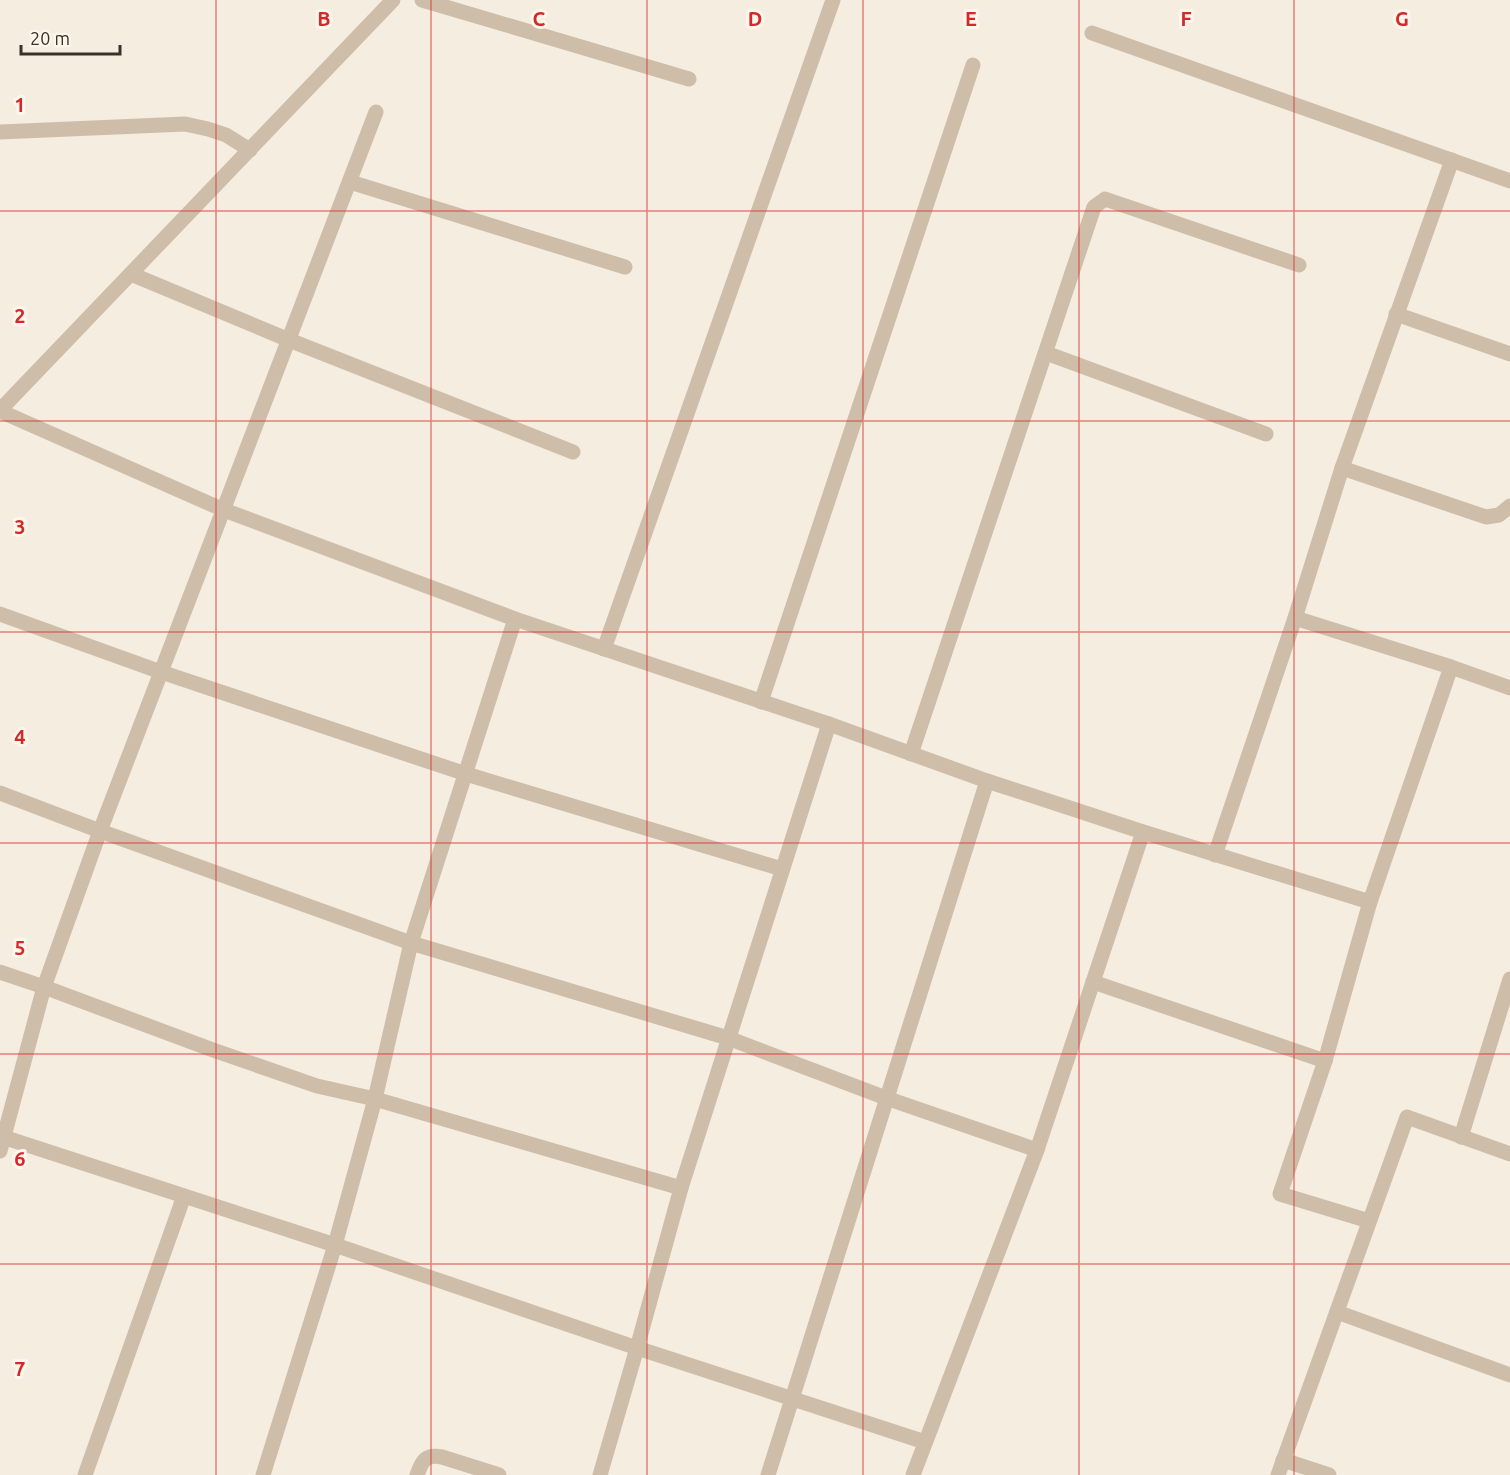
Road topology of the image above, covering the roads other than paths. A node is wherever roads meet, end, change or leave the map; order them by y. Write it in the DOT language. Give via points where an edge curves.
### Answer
graph roads {
  1 [pos="393,0"];
  2 [pos="422,0"];
  3 [pos="833,0"];
  4 [pos="1092,33"];
  5 [pos="973,65"];
  6 [pos="689,79"];
  7 [pos="376,112"];
  8 [pos="0,132"];
  9 [pos="250,150"];
  10 [pos="1452,160"];
  11 [pos="1510,181"];
  12 [pos="350,182"];
  13 [pos="1299,265"];
  14 [pos="625,267"];
  15 [pos="131,274"];
  16 [pos="1396,315"];
  17 [pos="289,340"];
  18 [pos="1046,353"];
  19 [pos="1510,354"];
  20 [pos="0,410"];
  21 [pos="1266,434"];
  22 [pos="573,452"];
  23 [pos="1342,468"];
  24 [pos="1510,506"];
  25 [pos="224,510"];
  26 [pos="0,614"];
  27 [pos="1295,618"];
  28 [pos="515,619"];
  29 [pos="604,649"];
  30 [pos="1451,667"];
  31 [pos="161,672"];
  32 [pos="1510,687"];
  33 [pos="761,702"];
  34 [pos="828,724"];
  35 [pos="911,754"];
  36 [pos="466,774"];
  37 [pos="987,781"];
  38 [pos="0,793"];
  39 [pos="100,831"];
  40 [pos="1143,832"];
  41 [pos="1215,855"];
  42 [pos="782,868"];
  43 [pos="1370,902"];
  44 [pos="411,943"];
  45 [pos="0,972"];
  46 [pos="1510,979"];
  47 [pos="1093,982"];
  48 [pos="44,987"];
  49 [pos="729,1038"];
  50 [pos="1324,1061"];
  51 [pos="886,1098"];
  52 [pos="375,1099"];
  53 [pos="1461,1137"];
  54 [pos="1,1141"];
  55 [pos="1037,1150"];
  56 [pos="1510,1154"];
  57 [pos="681,1188"];
  58 [pos="184,1196"];
  59 [pos="1369,1221"];
  60 [pos="335,1245"];
  61 [pos="1336,1312"];
  62 [pos="637,1348"];
  63 [pos="1510,1375"];
  64 [pos="793,1399"];
  65 [pos="925,1442"];
  66 [pos="1283,1460"];
  67 [pos="85,1475"];
  68 [pos="263,1475"];
  69 [pos="417,1475"];
  70 [pos="499,1475"];
  71 [pos="600,1475"];
  72 [pos="768,1475"];
  73 [pos="913,1475"];
  74 [pos="1278,1475"];
  75 [pos="1329,1475"];
  1 -- 9 [label="street"];
  2 -- 6 [label="street"];
  3 -- 29 [label="street"];
  4 -- 10 [label="street"];
  5 -- 33 [label="street"];
  7 -- 12 [label="street"];
  8 -- 9 [label="street" via="185,124 226,135"];
  9 -- 15 [label="street"];
  10 -- 11 [label="street"];
  10 -- 16 [label="street"];
  12 -- 14 [label="street"];
  12 -- 17 [label="street"];
  13 -- 18 [label="street" via="1105,199 1094,207"];
  15 -- 17 [label="street"];
  15 -- 20 [label="street"];
  16 -- 19 [label="street"];
  16 -- 23 [label="street"];
  17 -- 22 [label="street"];
  17 -- 25 [label="street"];
  18 -- 21 [label="street"];
  18 -- 35 [label="street"];
  20 -- 25 [label="street"];
  23 -- 24 [label="street" via="1486,517 1499,515"];
  23 -- 27 [label="street"];
  25 -- 28 [label="street"];
  25 -- 31 [label="street"];
  26 -- 31 [label="street"];
  27 -- 30 [label="street"];
  27 -- 41 [label="street"];
  28 -- 29 [label="street"];
  28 -- 36 [label="street"];
  29 -- 33 [label="street"];
  30 -- 32 [label="street"];
  30 -- 43 [label="street"];
  31 -- 36 [label="street"];
  31 -- 39 [label="street"];
  33 -- 34 [label="street"];
  34 -- 35 [label="street"];
  34 -- 42 [label="street"];
  35 -- 37 [label="street"];
  36 -- 42 [label="street"];
  36 -- 44 [label="street"];
  37 -- 40 [label="street"];
  37 -- 51 [label="street"];
  38 -- 39 [label="street"];
  39 -- 44 [label="street"];
  39 -- 48 [label="street"];
  40 -- 41 [label="street"];
  40 -- 47 [label="street"];
  41 -- 43 [label="street"];
  42 -- 49 [label="street"];
  43 -- 50 [label="street"];
  44 -- 49 [label="street"];
  44 -- 52 [label="street"];
  45 -- 48 [label="street"];
  46 -- 53 [label="street"];
  47 -- 50 [label="street"];
  47 -- 55 [label="street"];
  48 -- 52 [label="street" via="317,1086"];
  48 -- 54 [label="street"];
  49 -- 51 [label="street"];
  49 -- 57 [label="street"];
  50 -- 59 [label="street" via="1280,1194"];
  51 -- 55 [label="street"];
  51 -- 64 [label="street"];
  52 -- 57 [label="street"];
  52 -- 60 [label="street"];
  53 -- 56 [label="street"];
  53 -- 59 [label="street" via="1407,1117"];
  54 -- 58 [label="street"];
  55 -- 65 [label="street"];
  57 -- 62 [label="street"];
  58 -- 60 [label="street"];
  58 -- 67 [label="street"];
  59 -- 61 [label="street"];
  60 -- 62 [label="street"];
  60 -- 68 [label="street"];
  61 -- 63 [label="street"];
  61 -- 66 [label="street"];
  62 -- 64 [label="street"];
  62 -- 71 [label="street"];
  64 -- 65 [label="street"];
  64 -- 72 [label="street"];
  65 -- 73 [label="street"];
  66 -- 74 [label="street"];
  66 -- 75 [label="street"];
  69 -- 70 [label="street" via="422,1461 432,1455"];
}
